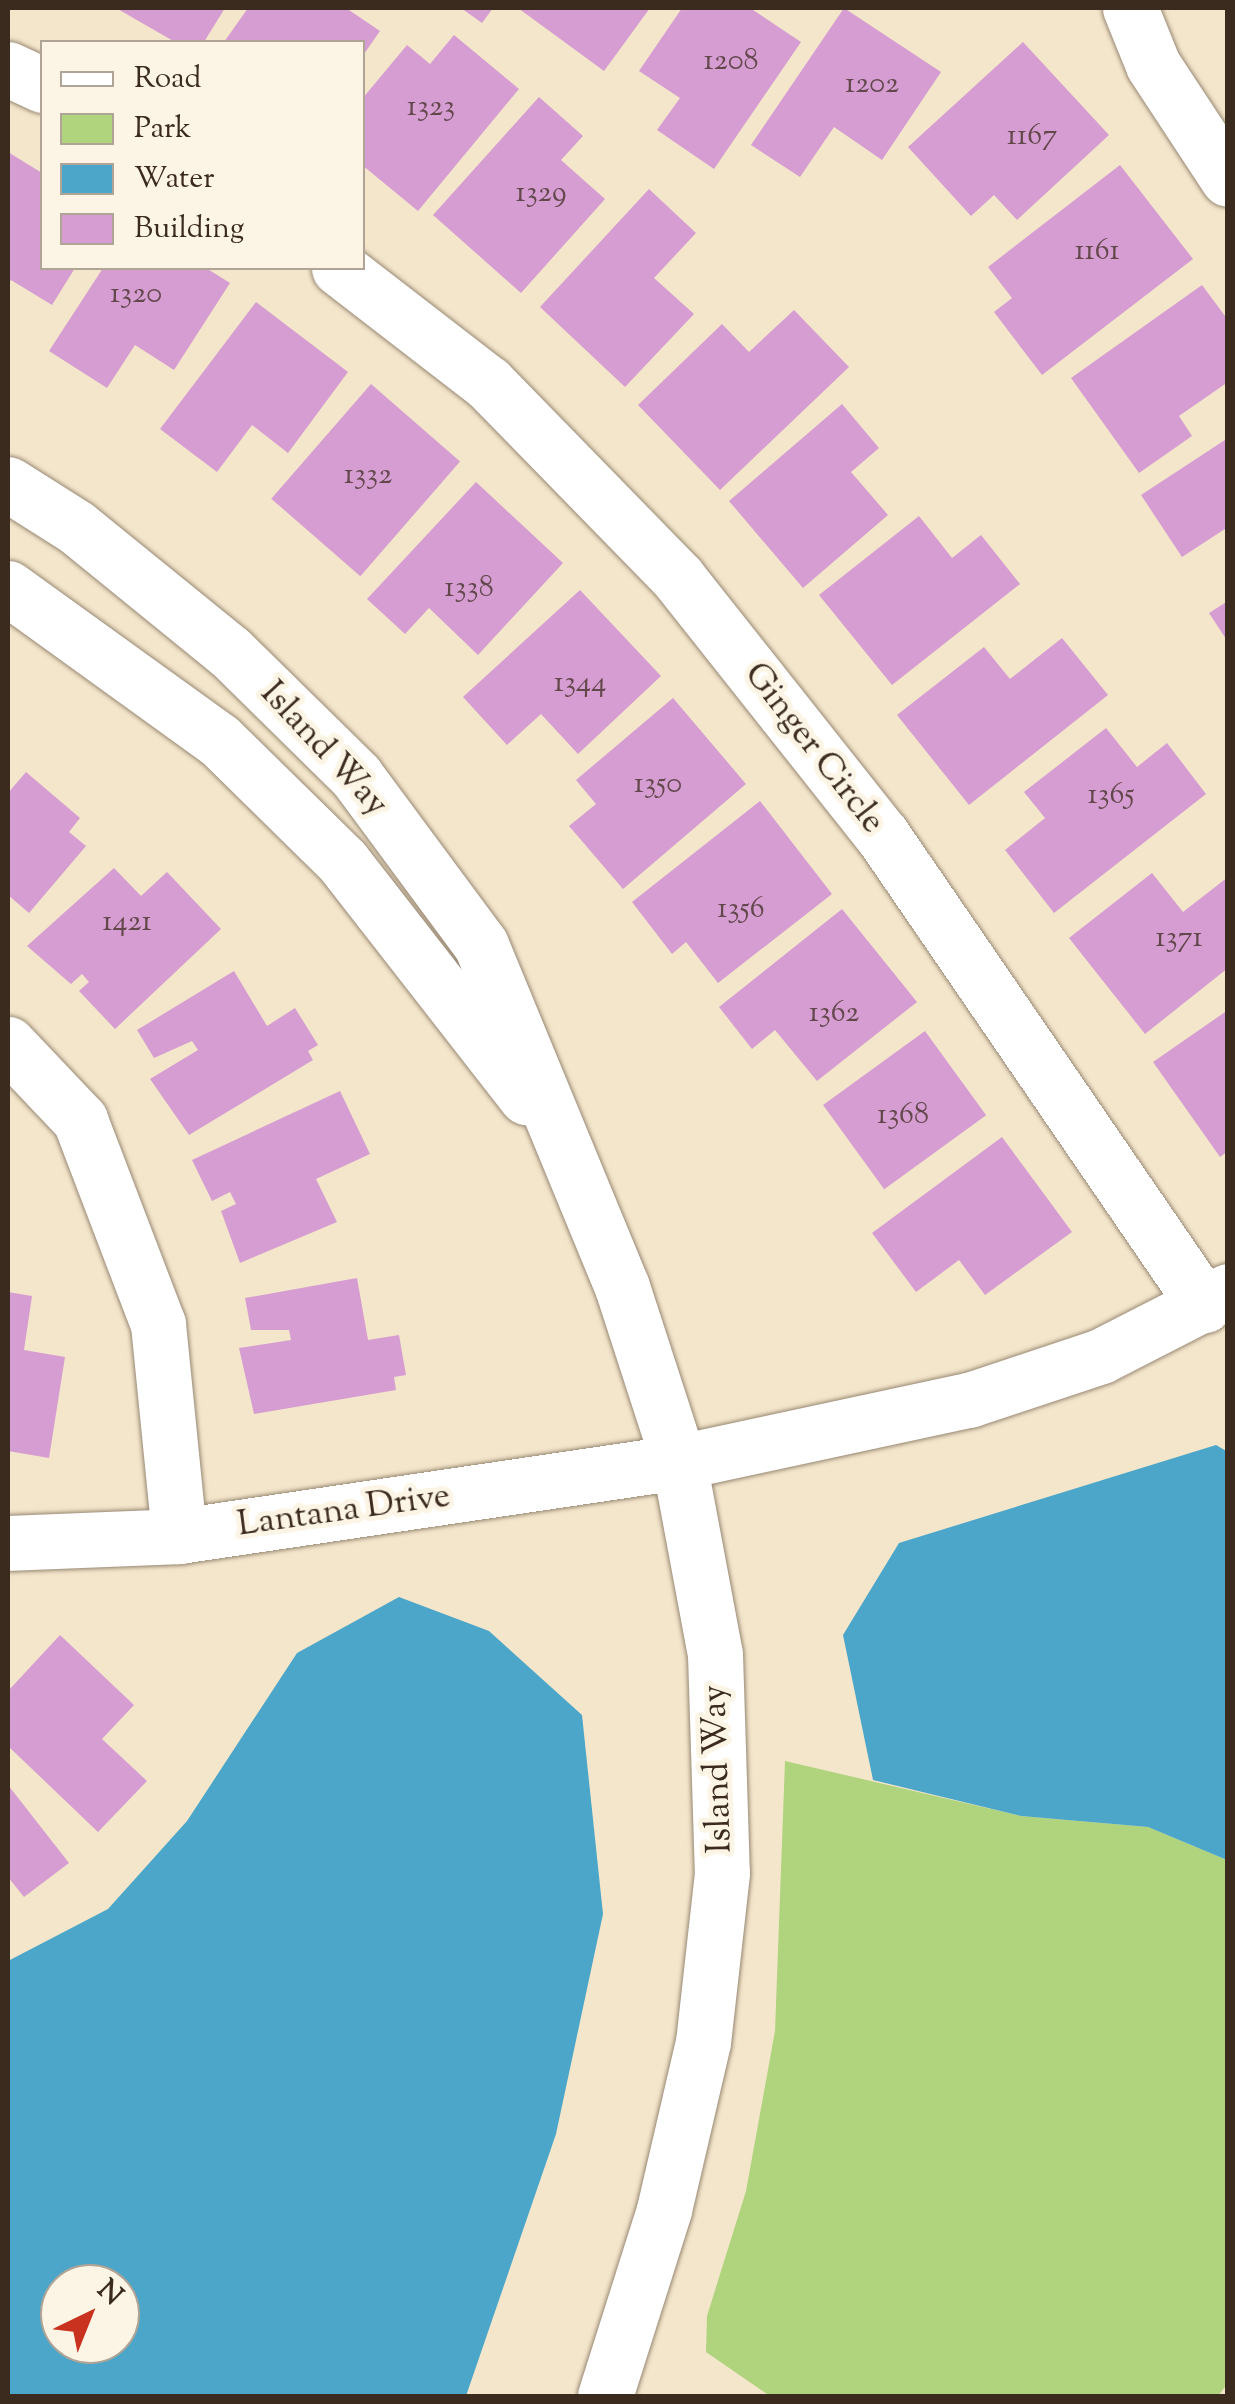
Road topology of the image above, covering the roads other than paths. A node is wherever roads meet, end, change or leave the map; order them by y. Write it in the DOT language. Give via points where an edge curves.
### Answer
graph roads {
  1 [pos="1130,8"];
  2 [pos="8,70"];
  3 [pos="40,84"];
  4 [pos="1228,179"];
  5 [pos="341,270"];
  6 [pos="8,484"];
  7 [pos="8,588"];
  8 [pos="8,1044"];
  9 [pos="566,1151"];
  10 [pos="1216,1298"];
  11 [pos="678,1462"];
  12 [pos="179,1536"];
  13 [pos="8,1543"];
  14 [pos="605,2396"];
  1 -- 4 [label="street" via="1153,64"];
  2 -- 3 [label="street"];
  5 -- 10 [label="street, Ginger Circle" via="488,382 678,578 882,835"];
  6 -- 9 [label="street, Island Way" via="76,527 230,652 356,776 480,945"];
  7 -- 9 [label="street, Island Way" via="219,740 343,862"];
  8 -- 12 [label="street" via="80,1120 158,1324"];
  9 -- 11 [label="street, Island Way" via="622,1287"];
  10 -- 11 [label="street, Ginger Circle" via="1101,1356 969,1400"];
  11 -- 12 [label="street, Lantana Drive"];
  11 -- 14 [label="street, Island Way" via="716,1654 722,1873 703,2042 664,2210"];
  12 -- 13 [label="street, Lantana Drive"];
}
